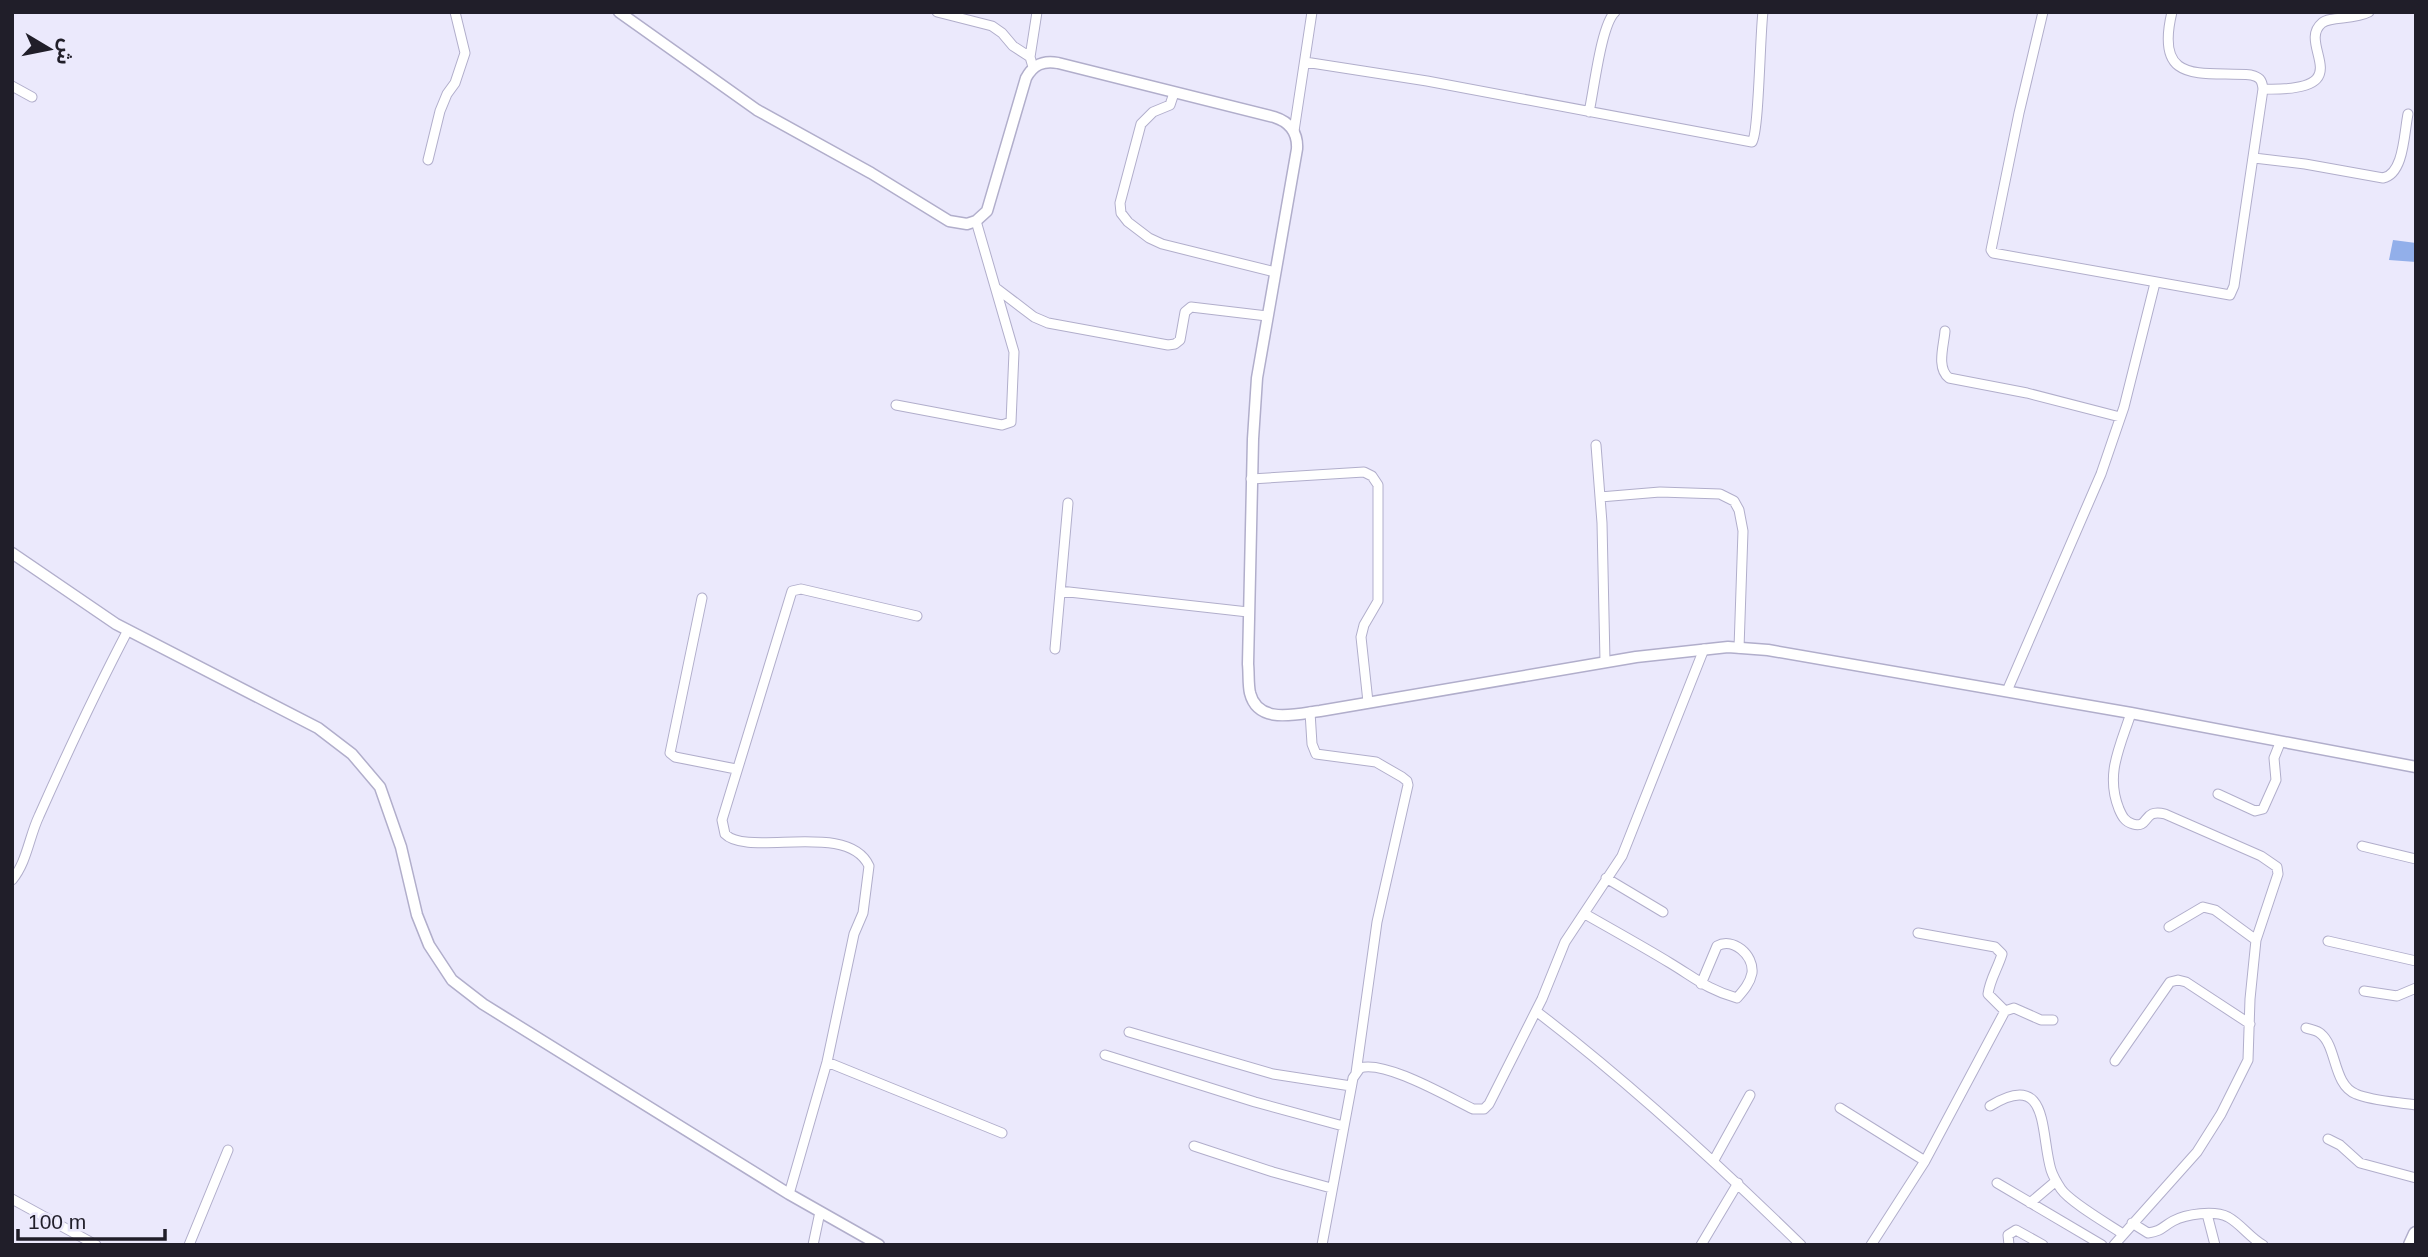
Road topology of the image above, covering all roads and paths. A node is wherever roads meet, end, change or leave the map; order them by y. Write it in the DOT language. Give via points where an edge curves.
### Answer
graph roads {
  1 [pos="455,12"];
  2 [pos="619,12"];
  3 [pos="937,12"];
  4 [pos="1037,12"];
  5 [pos="1312,12"];
  6 [pos="1615,12"];
  7 [pos="1763,12"];
  8 [pos="2043,12"];
  9 [pos="2172,12"];
  10 [pos="2369,12"];
  11 [pos="1031,62"];
  12 [pos="1305,62"];
  13 [pos="12,86"];
  14 [pos="2263,89"];
  15 [pos="1174,93"];
  16 [pos="33,97"];
  17 [pos="1589,112"];
  18 [pos="2407,114"];
  19 [pos="1294,131"];
  20 [pos="2253,158"];
  21 [pos="428,160"];
  22 [pos="976,221"];
  23 [pos="1275,272"];
  24 [pos="2155,283"];
  25 [pos="996,288"];
  26 [pos="1267,316"];
  27 [pos="1945,331"];
  28 [pos="896,405"];
  29 [pos="2120,417"];
  30 [pos="1596,444"];
  31 [pos="1251,480"];
  32 [pos="1600,497"];
  33 [pos="1068,503"];
  34 [pos="12,553"];
  35 [pos="1060,591"];
  36 [pos="702,598"];
  37 [pos="1248,612"];
  38 [pos="917,616"];
  39 [pos="128,630"];
  40 [pos="1739,648"];
  41 [pos="1055,649"];
  42 [pos="1704,649"];
  43 [pos="1605,662"];
  44 [pos="2007,691"];
  45 [pos="1368,702"];
  46 [pos="1310,712"];
  47 [pos="2131,713"];
  48 [pos="2280,743"];
  49 [pos="2416,767"];
  50 [pos="736,769"];
  51 [pos="2218,794"];
  52 [pos="2362,846"];
  53 [pos="2416,859"];
  54 [pos="1606,878"];
  55 [pos="12,880"];
  56 [pos="1663,912"];
  57 [pos="1585,914"];
  58 [pos="2169,927"];
  59 [pos="1918,933"];
  60 [pos="2256,940"];
  61 [pos="2328,941"];
  62 [pos="2416,961"];
  63 [pos="1701,984"];
  64 [pos="2416,988"];
  65 [pos="2364,990"];
  66 [pos="1536,1011"];
  67 [pos="2005,1011"];
  68 [pos="2053,1020"];
  69 [pos="2250,1024"];
  70 [pos="2306,1028"];
  71 [pos="1129,1032"];
  72 [pos="1105,1055"];
  73 [pos="2115,1061"];
  74 [pos="827,1062"];
  75 [pos="1356,1073"];
  76 [pos="1351,1086"];
  77 [pos="1750,1095"];
  78 [pos="2416,1105"];
  79 [pos="1990,1106"];
  80 [pos="1840,1108"];
  81 [pos="1343,1126"];
  82 [pos="1002,1133"];
  83 [pos="2328,1139"];
  84 [pos="1194,1146"];
  85 [pos="228,1150"];
  86 [pos="1714,1160"];
  87 [pos="1925,1161"];
  88 [pos="2416,1178"];
  89 [pos="2056,1181"];
  90 [pos="1997,1183"];
  91 [pos="1738,1184"];
  92 [pos="1331,1188"];
  93 [pos="789,1194"];
  94 [pos="12,1199"];
  95 [pos="2030,1203"];
  96 [pos="820,1212"];
  97 [pos="2207,1214"];
  98 [pos="2132,1223"];
  99 [pos="2123,1234"];
  100 [pos="2416,1234"];
  101 [pos="93,1244"];
  102 [pos="189,1245"];
  103 [pos="813,1245"];
  104 [pos="879,1245"];
  105 [pos="1322,1245"];
  106 [pos="1701,1245"];
  107 [pos="1801,1245"];
  108 [pos="1871,1245"];
  109 [pos="2009,1245"];
  110 [pos="2043,1245"];
  111 [pos="2102,1245"];
  112 [pos="2114,1245"];
  113 [pos="2215,1245"];
  114 [pos="2263,1245"];
  115 [pos="2411,1245"];
  1 -- 21 [label="street" via="465,53 440,111"];
  2 -- 22 [label="street" via="757,110 949,221"];
  3 -- 11 [label="street" via="992,26"];
  4 -- 11 [label="street"];
  5 -- 12 [label="street"];
  6 -- 17 [label="street" via="1605,32"];
  7 -- 17 [label="street" via="1752,142"];
  8 -- 24 [label="street" via="1992,250 1995,255"];
  9 -- 14 [label="street" via="2167,49 2173,60 2202,74 2259,77"];
  10 -- 14 [label="street" via="2328,19 2319,26 2314,34 2321,62 2314,82 2304,88"];
  11 -- 15 [label="street" via="1051,62"];
  11 -- 22 [label="street" via="990,205"];
  12 -- 17 [label="street"];
  12 -- 19 [label="street"];
  13 -- 16 [label="street"];
  14 -- 20 [label="street"];
  15 -- 19 [label="street" via="1280,119"];
  15 -- 23 [label="street" via="1170,105 1148,116 1139,129 1120,203 1124,218 1162,244"];
  18 -- 20 [label="street" via="2399,166 2390,177"];
  19 -- 23 [label="street" via="1297,149"];
  20 -- 24 [label="street" via="2232,292 2225,295"];
  22 -- 25 [label="street"];
  23 -- 26 [label="street"];
  24 -- 29 [label="street"];
  25 -- 26 [label="street" via="1048,323 1172,345 1182,337 1185,312 1191,307"];
  25 -- 28 [label="street" via="1014,352 1011,422 1002,425"];
  26 -- 31 [label="street"];
  27 -- 29 [label="street" via="1941,364 1949,378"];
  29 -- 44 [label="street" via="2101,474"];
  30 -- 32 [label="street"];
  31 -- 37 [label="street"];
  31 -- 45 [label="street" via="1364,472 1378,485 1378,601 1361,637"];
  32 -- 40 [label="street" via="1660,492 1720,494 1734,501 1743,531"];
  32 -- 43 [label="street"];
  33 -- 35 [label="street"];
  34 -- 39 [label="street"];
  35 -- 37 [label="street"];
  35 -- 41 [label="street"];
  36 -- 50 [label="street" via="670,753"];
  37 -- 46 [label="street" via="1250,694 1256,706 1267,714 1282,716"];
  38 -- 50 [label="street" via="801,589 792,592"];
  39 -- 55 [label="street" via="71,744 35,824 23,864"];
  39 -- 93 [label="street" via="302,720 352,754 380,787 401,847 417,915 429,945 452,980 482,1004"];
  40 -- 42 [label="street"];
  40 -- 44 [label="street"];
  42 -- 43 [label="street"];
  42 -- 54 [label="street" via="1626,848"];
  43 -- 45 [label="street"];
  44 -- 47 [label="street"];
  45 -- 46 [label="street"];
  46 -- 75 [label="street" via="1315,754 1376,762 1408,781 1377,922"];
  47 -- 48 [label="street"];
  47 -- 60 [label="street" via="2113,774 2112,789 2122,818 2138,825 2149,814 2165,814 2277,867 2276,886"];
  48 -- 49 [label="street"];
  48 -- 51 [label="street" via="2274,758 2276,780 2263,809 2255,811"];
  50 -- 74 [label="street" via="722,820 729,838 741,843 836,845 857,851 869,866 863,913 854,934"];
  52 -- 53 [label="street"];
  54 -- 56 [label="street"];
  54 -- 57 [label="street"];
  57 -- 63 [label="street"];
  57 -- 66 [label="street" via="1565,943"];
  58 -- 60 [label="street" via="2203,907 2215,910"];
  59 -- 67 [label="street" via="1995,947 2002,954 1988,994"];
  60 -- 69 [label="street"];
  61 -- 62 [label="street"];
  63 -- 63 [label="street" via="1722,943 1740,948 1751,961 1748,985 1737,998"];
  64 -- 65 [label="street" via="2396,996"];
  66 -- 75 [label="street" via="1484,1109 1473,1109 1380,1067 1365,1067"];
  66 -- 86 [label="street"];
  67 -- 68 [label="street" via="2014,1008 2041,1020"];
  67 -- 87 [label="street"];
  69 -- 73 [label="street" via="2186,982 2170,982"];
  69 -- 98 [label="street" via="2248,1060 2221,1114 2175,1179"];
  70 -- 78 [label="street" via="2327,1040 2339,1074 2355,1094"];
  71 -- 76 [label="street" via="1273,1074"];
  72 -- 81 [label="street"];
  74 -- 82 [label="street"];
  74 -- 93 [label="street"];
  75 -- 76 [label="street"];
  76 -- 81 [label="street"];
  77 -- 86 [label="street"];
  79 -- 89 [label="street" via="2019,1093 2031,1097 2038,1107"];
  80 -- 87 [label="street"];
  81 -- 92 [label="street"];
  83 -- 88 [label="street" via="2360,1164"];
  84 -- 92 [label="street"];
  85 -- 102 [label="street"];
  86 -- 91 [label="street"];
  87 -- 108 [label="street"];
  89 -- 95 [label="street"];
  89 -- 99 [label="street" via="2063,1193"];
  90 -- 95 [label="street"];
  91 -- 106 [label="street"];
  91 -- 107 [label="street"];
  92 -- 105 [label="street"];
  93 -- 96 [label="street"];
  94 -- 101 [label="street"];
  95 -- 111 [label="street"];
  96 -- 103 [label="street"];
  96 -- 104 [label="street"];
  97 -- 98 [label="street" via="2172,1221 2161,1231 2148,1233"];
  97 -- 113 [label="street"];
  97 -- 114 [label="street" via="2229,1217"];
  98 -- 99 [label="street"];
  99 -- 112 [label="street"];
  100 -- 115 [label="highway"];
  109 -- 110 [label="street" via="2008,1235 2016,1230"];
}
